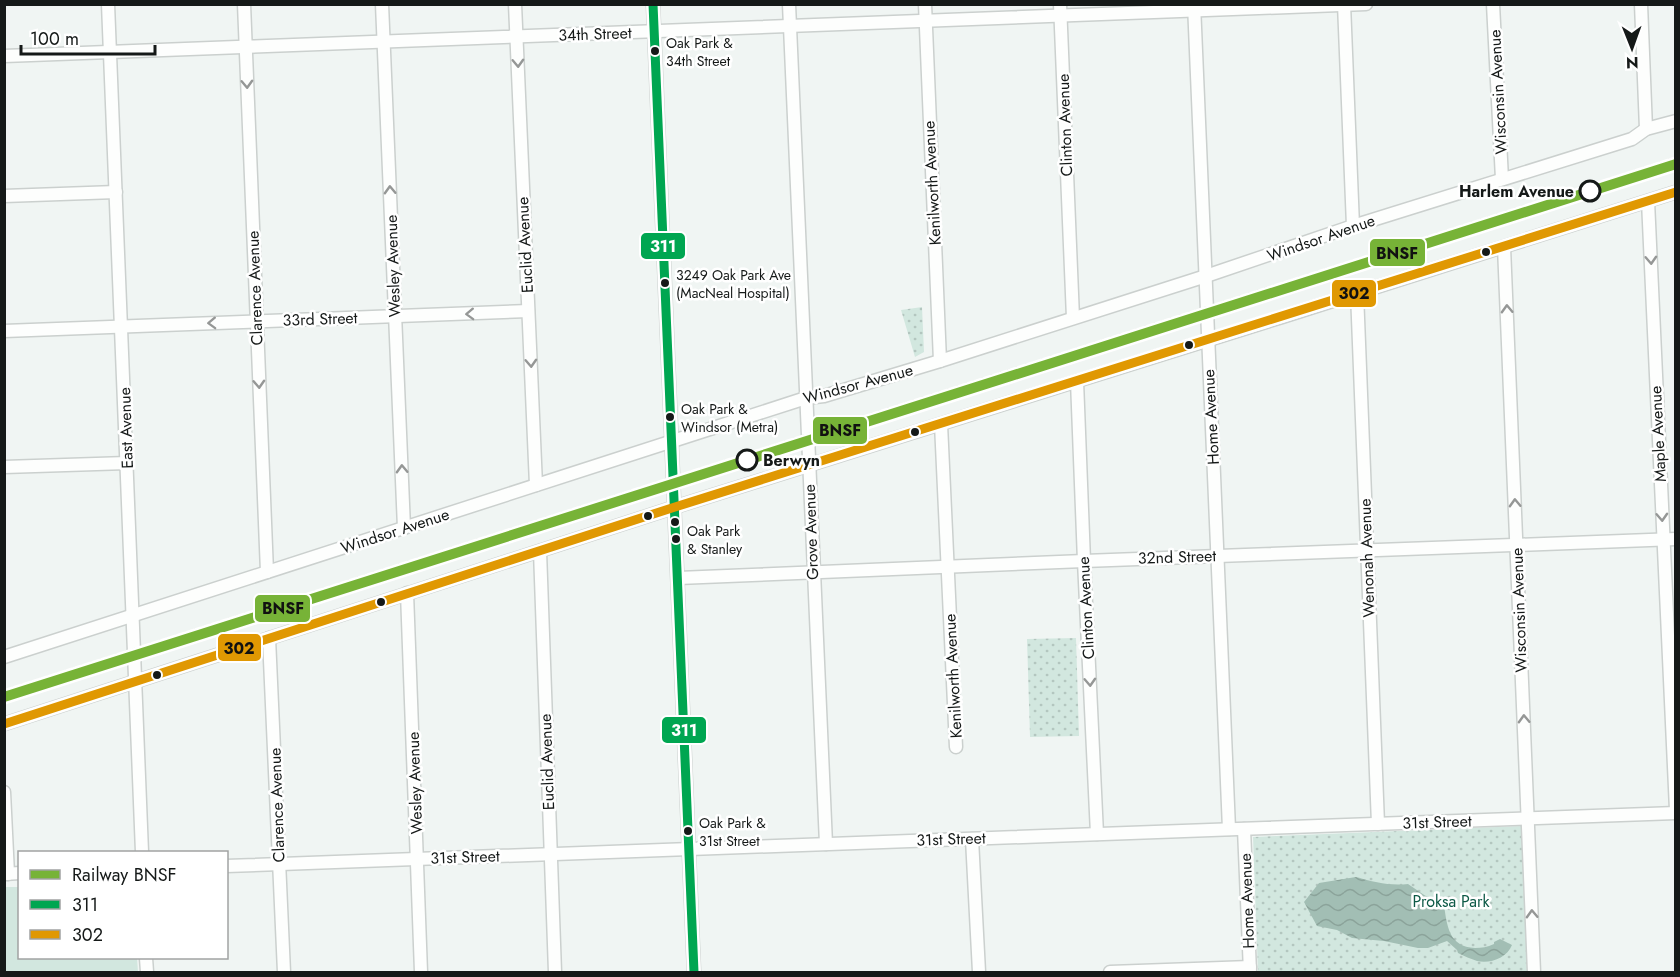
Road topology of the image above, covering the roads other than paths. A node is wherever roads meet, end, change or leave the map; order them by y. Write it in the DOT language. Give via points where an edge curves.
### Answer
graph roads {
  1 [pos="108,4"];
  2 [pos="244,4"];
  3 [pos="382,4"];
  4 [pos="515,4"];
  5 [pos="654,4"];
  6 [pos="789,4"];
  7 [pos="925,4"];
  8 [pos="1366,4"];
  9 [pos="1493,4"];
  10 [pos="1641,4"];
  11 [pos="1344,5"];
  12 [pos="1194,8"];
  13 [pos="1060,10"];
  14 [pos="925,22"];
  15 [pos="790,27"];
  16 [pos="655,32"];
  17 [pos="516,37"];
  18 [pos="383,42"];
  19 [pos="245,47"];
  20 [pos="110,52"];
  21 [pos="4,57"];
  22 [pos="1676,121"];
  23 [pos="1646,129"];
  24 [pos="1502,179"];
  25 [pos="116,192"];
  26 [pos="1676,192"];
  27 [pos="4,196"];
  28 [pos="1648,201"];
  29 [pos="1353,226"];
  30 [pos="1504,247"];
  31 [pos="1206,276"];
  32 [pos="1357,292"];
  33 [pos="528,312"];
  34 [pos="395,316"];
  35 [pos="1073,318"];
  36 [pos="256,322"];
  37 [pos="122,327"];
  38 [pos="4,331"];
  39 [pos="1208,340"];
  40 [pos="940,361"];
  41 [pos="1077,381"];
  42 [pos="806,398"];
  43 [pos="941,424"];
  44 [pos="673,441"];
  45 [pos="127,463"];
  46 [pos="808,466"];
  47 [pos="4,467"];
  48 [pos="536,485"];
  49 [pos="675,507"];
  50 [pos="404,528"];
  51 [pos="1669,539"];
  52 [pos="1516,545"];
  53 [pos="1367,550"];
  54 [pos="540,551"];
  55 [pos="1217,556"];
  56 [pos="1084,561"];
  57 [pos="948,566"];
  58 [pos="267,572"];
  59 [pos="813,572"];
  60 [pos="678,578"];
  61 [pos="407,593"];
  62 [pos="133,616"];
  63 [pos="270,638"];
  64 [pos="4,657"];
  65 [pos="136,681"];
  66 [pos="4,724"];
  67 [pos="956,747"];
  68 [pos="4,792"];
  69 [pos="1676,811"];
  70 [pos="1528,819"];
  71 [pos="1378,824"];
  72 [pos="1244,829"];
  73 [pos="1229,830"];
  74 [pos="1097,834"];
  75 [pos="972,839"];
  76 [pos="826,844"];
  77 [pos="689,849"];
  78 [pos="142,851"];
  79 [pos="551,854"];
  80 [pos="417,859"];
  81 [pos="279,864"];
  82 [pos="228,866"];
  83 [pos="11,874"];
  84 [pos="1250,970"];
  85 [pos="284,972"];
  86 [pos="422,972"];
  87 [pos="555,972"];
  88 [pos="694,972"];
  89 [pos="979,972"];
  90 [pos="1110,972"];
  91 [pos="1534,972"];
  1 -- 20 [label="street, East Avenue"];
  2 -- 19 [label="street, Clarence Avenue"];
  3 -- 18 [label="street, Wesley Avenue"];
  4 -- 17 [label="street, Euclid Avenue"];
  5 -- 16 [label="street"];
  6 -- 15 [label="street, Grove Avenue"];
  7 -- 14 [label="street, Kenilworth Avenue"];
  8 -- 11 [label="street, 34th Street"];
  9 -- 24 [label="street, Wisconsin Avenue"];
  10 -- 23 [label="street"];
  11 -- 12 [label="street, 34th Street"];
  11 -- 29 [label="street"];
  12 -- 13 [label="street, 34th Street"];
  12 -- 31 [label="street, Home Avenue"];
  13 -- 14 [label="street, 34th Street"];
  13 -- 35 [label="street, Clinton Avenue"];
  14 -- 15 [label="street, 34th Street"];
  14 -- 40 [label="street, Kenilworth Avenue"];
  15 -- 16 [label="street, 34th Street"];
  15 -- 42 [label="street, Grove Avenue"];
  16 -- 17 [label="street, 34th Street"];
  16 -- 44 [label="street"];
  17 -- 18 [label="street, 34th Street"];
  17 -- 33 [label="street, Euclid Avenue, one-way"];
  18 -- 19 [label="street, 34th Street"];
  34 -- 18 [label="street, Wesley Avenue, one-way"];
  19 -- 20 [label="street, 34th Street"];
  19 -- 36 [label="street, Clarence Avenue, one-way"];
  20 -- 21 [label="street, 34th Street"];
  20 -- 25 [label="street, East Avenue"];
  22 -- 23 [label="street, Windsor Avenue"];
  23 -- 24 [label="street, Windsor Avenue" via="1632,139"];
  24 -- 29 [label="street, Windsor Avenue"];
  25 -- 27 [label="street"];
  25 -- 37 [label="street, East Avenue"];
  26 -- 28 [label="street"];
  28 -- 30 [label="street"];
  28 -- 51 [label="street, Maple Avenue, one-way"];
  29 -- 31 [label="street, Windsor Avenue"];
  30 -- 32 [label="street"];
  52 -- 30 [label="street, Wisconsin Avenue, one-way"];
  31 -- 35 [label="street, Windsor Avenue"];
  31 -- 39 [label="street, Home Avenue"];
  32 -- 39 [label="street"];
  32 -- 53 [label="street, Wenonah Avenue"];
  33 -- 34 [label="street, 33rd Street, one-way"];
  33 -- 48 [label="street, Euclid Avenue, one-way"];
  34 -- 36 [label="street, 33rd Street"];
  50 -- 34 [label="street, Wesley Avenue, one-way"];
  35 -- 40 [label="street, Windsor Avenue"];
  36 -- 37 [label="street, 33rd Street, one-way"];
  36 -- 58 [label="street, Clarence Avenue, one-way"];
  37 -- 38 [label="street, 33rd Street"];
  37 -- 45 [label="street, East Avenue"];
  39 -- 41 [label="street"];
  39 -- 55 [label="street, Home Avenue"];
  40 -- 42 [label="street, Windsor Avenue"];
  41 -- 43 [label="street"];
  41 -- 56 [label="street, Clinton Avenue"];
  42 -- 44 [label="street, Windsor Avenue"];
  42 -- 46 [label="street, Grove Avenue"];
  43 -- 46 [label="street"];
  43 -- 57 [label="street, Kenilworth Avenue"];
  44 -- 48 [label="street, Windsor Avenue"];
  44 -- 49 [label="street"];
  45 -- 47 [label="street"];
  45 -- 62 [label="street, East Avenue"];
  46 -- 49 [label="street"];
  46 -- 59 [label="street, Grove Avenue"];
  48 -- 50 [label="street, Windsor Avenue"];
  49 -- 54 [label="street"];
  49 -- 60 [label="street"];
  50 -- 58 [label="street, Windsor Avenue"];
  51 -- 52 [label="street, 32nd Street"];
  51 -- 69 [label="street, Maple Avenue"];
  52 -- 53 [label="street, 32nd Street"];
  70 -- 52 [label="street, Wisconsin Avenue, one-way"];
  53 -- 55 [label="street, 32nd Street"];
  53 -- 71 [label="street, Wenonah Avenue"];
  54 -- 61 [label="street"];
  54 -- 79 [label="street, Euclid Avenue"];
  55 -- 56 [label="street, 32nd Street"];
  55 -- 73 [label="street, Home Avenue"];
  56 -- 57 [label="street, 32nd Street"];
  56 -- 74 [label="street, Clinton Avenue, one-way"];
  57 -- 59 [label="street, 32nd Street"];
  57 -- 67 [label="street, Kenilworth Avenue"];
  58 -- 62 [label="street, Windsor Avenue"];
  59 -- 60 [label="street, 32nd Street"];
  59 -- 76 [label="street, Grove Avenue"];
  60 -- 77 [label="street"];
  61 -- 63 [label="street"];
  61 -- 80 [label="street, Wesley Avenue"];
  62 -- 64 [label="street, Windsor Avenue"];
  62 -- 65 [label="street, East Avenue"];
  63 -- 65 [label="street"];
  63 -- 81 [label="street, Clarence Avenue"];
  65 -- 66 [label="street"];
  65 -- 78 [label="street, East Avenue"];
  68 -- 83 [label="street"];
  69 -- 70 [label="street, 31st Street"];
  70 -- 71 [label="street, 31st Street"];
  91 -- 70 [label="street, Wisconsin Avenue, one-way"];
  71 -- 72 [label="street, 31st Street"];
  72 -- 73 [label="street, 31st Street"];
  72 -- 84 [label="street, Home Avenue"];
  73 -- 74 [label="street, 31st Street"];
  74 -- 75 [label="street, 31st Street"];
  75 -- 76 [label="street, 31st Street"];
  75 -- 89 [label="street"];
  76 -- 77 [label="street, 31st Street"];
  77 -- 79 [label="street, 31st Street"];
  77 -- 88 [label="street"];
  79 -- 80 [label="street, 31st Street"];
  79 -- 87 [label="street, Euclid Avenue"];
  80 -- 81 [label="street, 31st Street"];
  80 -- 86 [label="street, Wesley Avenue"];
  81 -- 82 [label="street, 31st Street"];
  81 -- 85 [label="street, Clarence Avenue"];
  84 -- 90 [label="street"];
}
